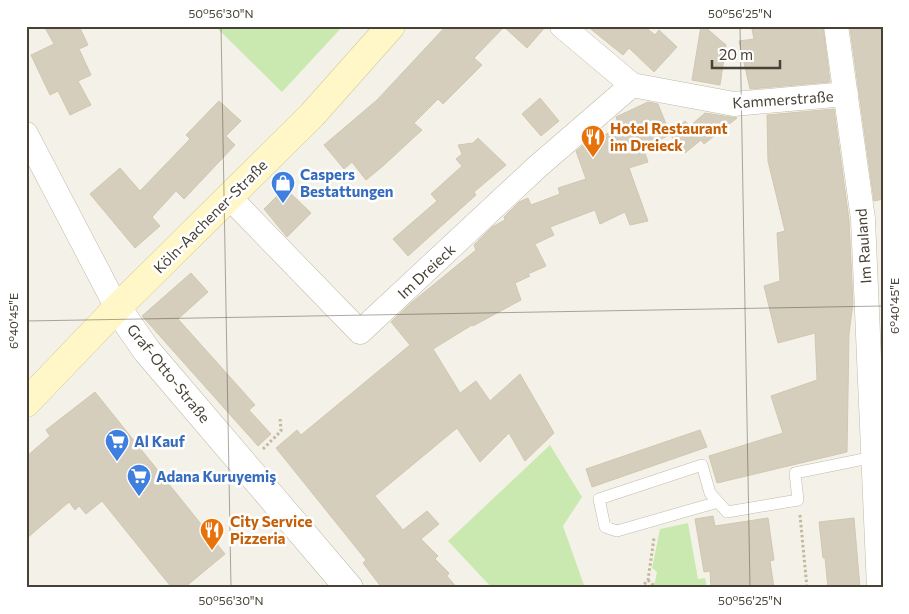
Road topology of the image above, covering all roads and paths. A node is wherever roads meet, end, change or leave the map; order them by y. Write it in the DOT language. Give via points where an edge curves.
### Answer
graph roads {
  1 [pos="391,26"];
  2 [pos="562,26"];
  3 [pos="836,26"];
  4 [pos="632,85"];
  5 [pos="846,94"];
  6 [pos="26,134"];
  7 [pos="229,197"];
  8 [pos="873,216"];
  9 [pos="117,308"];
  10 [pos="26,403"];
  11 [pos="280,417"];
  12 [pos="874,457"];
  13 [pos="245,466"];
  14 [pos="798,500"];
  15 [pos="718,502"];
  16 [pos="657,520"];
  17 [pos="648,580"];
  18 [pos="349,588"];
  19 [pos="641,588"];
  20 [pos="656,588"];
  21 [pos="807,588"];
  22 [pos="879,588"];
  1 -- 7 [label="main road, Köln-Aachener-Straße" via="312,115"];
  2 -- 4 [label="street, Kammerstraße"];
  3 -- 5 [label="street, Im Rauland"];
  4 -- 5 [label="street, Kammerstraße" via="734,104"];
  4 -- 7 [label="street, Im Dreieck" via="537,166 360,332"];
  5 -- 8 [label="street, Im Rauland"];
  6 -- 9 [label="street, Graf-Otto-Straße"];
  7 -- 9 [label="main road, Köln-Aachener-Straße"];
  8 -- 12 [label="street, Im Rauland"];
  9 -- 10 [label="main road, Köln-Aachener-Straße"];
  9 -- 13 [label="street, Graf-Otto-Straße" via="147,351"];
  11 -- 13 [label="path" via="281,432"];
  12 -- 14 [label="lane" via="795,473"];
  12 -- 22 [label="street, Im Rauland"];
  13 -- 18 [label="street, Graf-Otto-Straße"];
  14 -- 15 [label="lane" via="727,512"];
  14 -- 21 [label="path"];
  15 -- 16 [label="lane"];
  15 -- 16 [label="lane" via="710,493 702,465 599,499 605,526 618,531"];
  16 -- 17 [label="path"];
  17 -- 19 [label="path"];
  17 -- 20 [label="path"];
}
